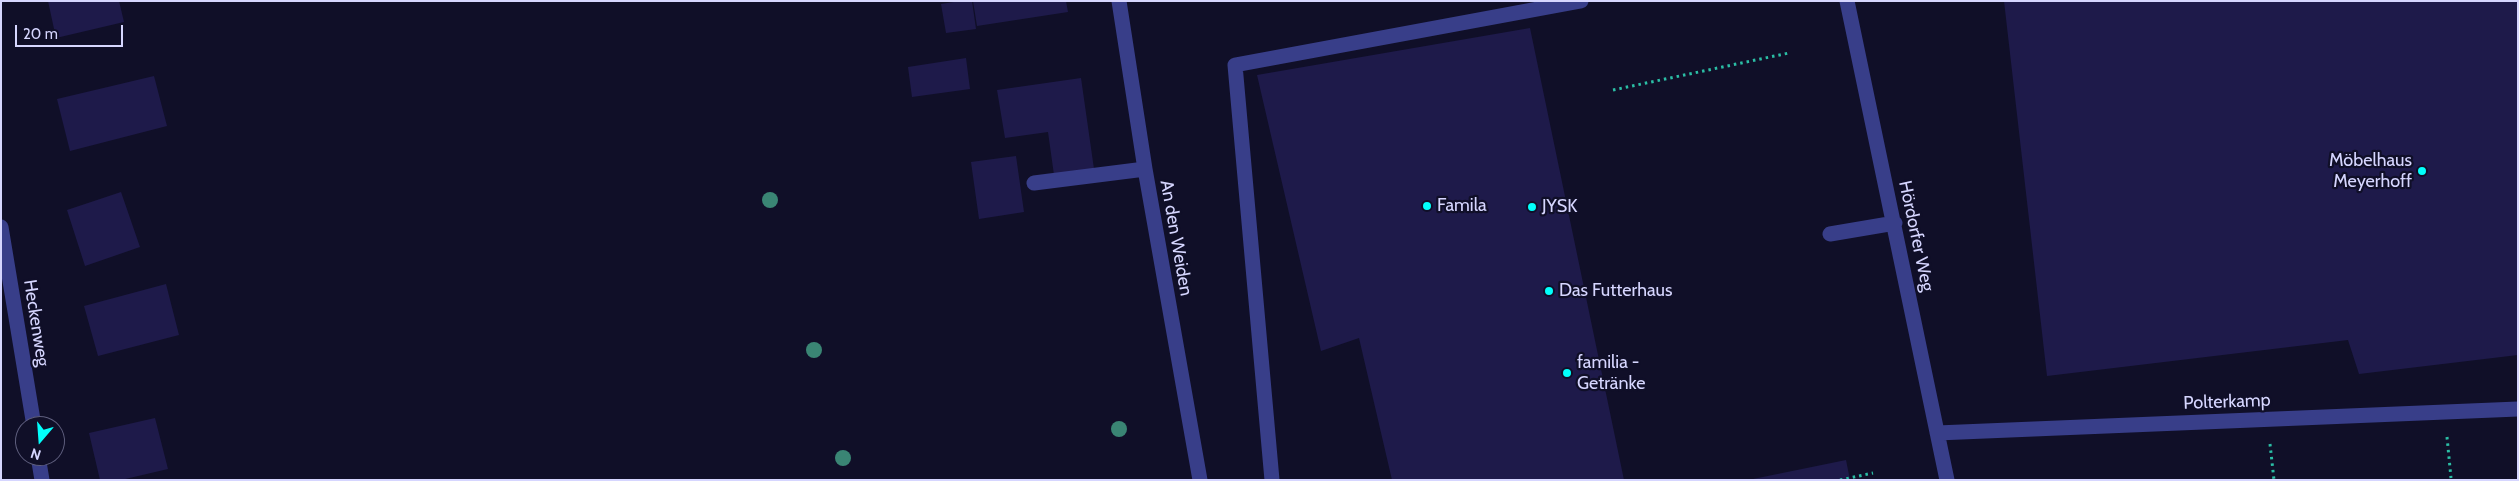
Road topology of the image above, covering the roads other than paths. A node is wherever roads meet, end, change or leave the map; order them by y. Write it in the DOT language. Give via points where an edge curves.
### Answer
graph roads {
  1 [pos="1119,1"];
  2 [pos="1581,1"];
  3 [pos="1847,1"];
  4 [pos="1145,169"];
  5 [pos="1034,183"];
  6 [pos="1895,223"];
  7 [pos="1,227"];
  8 [pos="1830,234"];
  9 [pos="2518,409"];
  10 [pos="32,416"];
  11 [pos="1938,433"];
  12 [pos="40,466"];
  13 [pos="42,480"];
  14 [pos="1200,480"];
  15 [pos="1272,480"];
  16 [pos="1947,480"];
  1 -- 4 [label="street, An den Weiden"];
  2 -- 15 [label="street" via="1235,65"];
  3 -- 6 [label="street, Hördorfer Weg"];
  4 -- 5 [label="street"];
  4 -- 14 [label="street, An den Weiden"];
  6 -- 8 [label="street"];
  6 -- 11 [label="street, Hördorfer Weg"];
  7 -- 10 [label="street, Heckenweg"];
  9 -- 11 [label="street, Polterkamp"];
  11 -- 16 [label="street, Hördorfer Weg"];
  12 -- 13 [label="street"];
}
